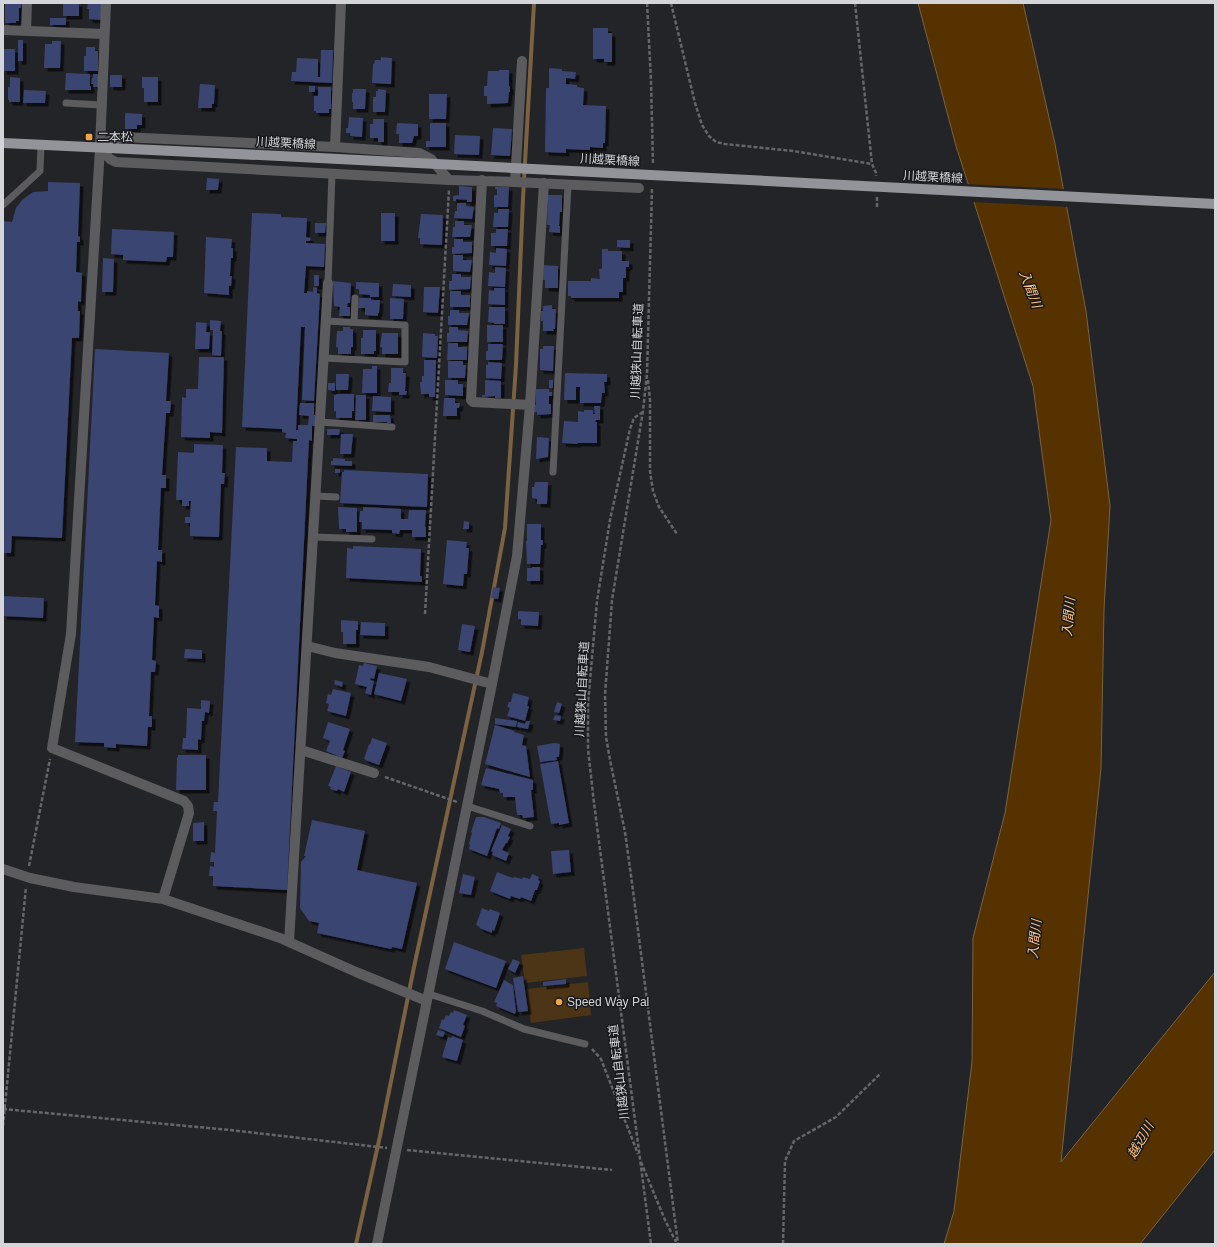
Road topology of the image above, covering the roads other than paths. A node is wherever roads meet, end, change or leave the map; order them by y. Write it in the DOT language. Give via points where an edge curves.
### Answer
graph roads {
  1 [pos="27,3"];
  2 [pos="106,3"];
  3 [pos="342,3"];
  4 [pos="3,30"];
  5 [pos="26,31"];
  6 [pos="104,34"];
  7 [pos="522,61"];
  8 [pos="66,103"];
  9 [pos="101,105"];
  10 [pos="3,143"];
  11 [pos="40,145"];
  12 [pos="335,147"];
  13 [pos="100,148"];
  14 [pos="332,174"];
  15 [pos="449,180"];
  16 [pos="482,180"];
  17 [pos="515,182"];
  18 [pos="544,183"];
  19 [pos="568,185"];
  20 [pos="639,188"];
  21 [pos="1215,204"];
  22 [pos="3,205"];
  23 [pos="328,283"];
  24 [pos="355,298"];
  25 [pos="326,321"];
  26 [pos="354,322"];
  27 [pos="324,358"];
  28 [pos="530,405"];
  29 [pos="320,422"];
  30 [pos="392,427"];
  31 [pos="553,472"];
  32 [pos="316,496"];
  33 [pos="336,497"];
  34 [pos="313,536"];
  35 [pos="372,539"];
  36 [pos="307,646"];
  37 [pos="492,684"];
  38 [pos="301,750"];
  39 [pos="374,773"];
  40 [pos="467,806"];
  41 [pos="530,826"];
  42 [pos="3,870"];
  43 [pos="163,899"];
  44 [pos="289,942"];
  45 [pos="428,998"];
  46 [pos="585,1044"];
  47 [pos="377,1244"];
  1 -- 5 [label="street"];
  2 -- 6 [label="street"];
  3 -- 12 [label="street"];
  4 -- 5 [label="street"];
  5 -- 6 [label="street"];
  6 -- 9 [label="street"];
  7 -- 17 [label="street"];
  8 -- 9 [label="lane"];
  9 -- 13 [label="street"];
  10 -- 11 [label="main road, 川越栗橋線"];
  11 -- 13 [label="main road, 川越栗橋線"];
  11 -- 22 [label="lane" via="40,171"];
  12 -- 13 [label="street" via="122,137 109,141"];
  12 -- 15 [label="street" via="419,153 431,159"];
  13 -- 14 [label="street" via="116,162"];
  13 -- 21 [label="main road, 川越栗橋線, bridge"];
  13 -- 43 [label="street" via="71,634 52,748 184,801 188,806 189,813"];
  14 -- 15 [label="street"];
  14 -- 23 [label="lane"];
  15 -- 16 [label="street"];
  16 -- 17 [label="street"];
  16 -- 28 [label="street" via="471,400"];
  17 -- 18 [label="street"];
  18 -- 19 [label="street"];
  18 -- 28 [label="street"];
  19 -- 20 [label="street"];
  19 -- 31 [label="lane"];
  23 -- 25 [label="street"];
  24 -- 26 [label="lane"];
  25 -- 26 [label="lane"];
  25 -- 27 [label="street"];
  26 -- 27 [label="lane" via="405,325 405,362"];
  27 -- 29 [label="street"];
  28 -- 37 [label="street" via="517,556"];
  29 -- 30 [label="lane"];
  29 -- 32 [label="street"];
  32 -- 33 [label="lane"];
  32 -- 34 [label="street"];
  34 -- 35 [label="lane"];
  34 -- 36 [label="street"];
  36 -- 37 [label="street" via="335,653 429,667"];
  36 -- 38 [label="street"];
  37 -- 40 [label="street"];
  38 -- 39 [label="street"];
  38 -- 44 [label="street"];
  40 -- 41 [label="lane"];
  40 -- 45 [label="street"];
  42 -- 43 [label="street" via="74,887"];
  43 -- 44 [label="street"];
  44 -- 45 [label="street" via="356,972"];
  45 -- 46 [label="lane" via="482,1011 524,1029"];
  45 -- 47 [label="street"];
}
